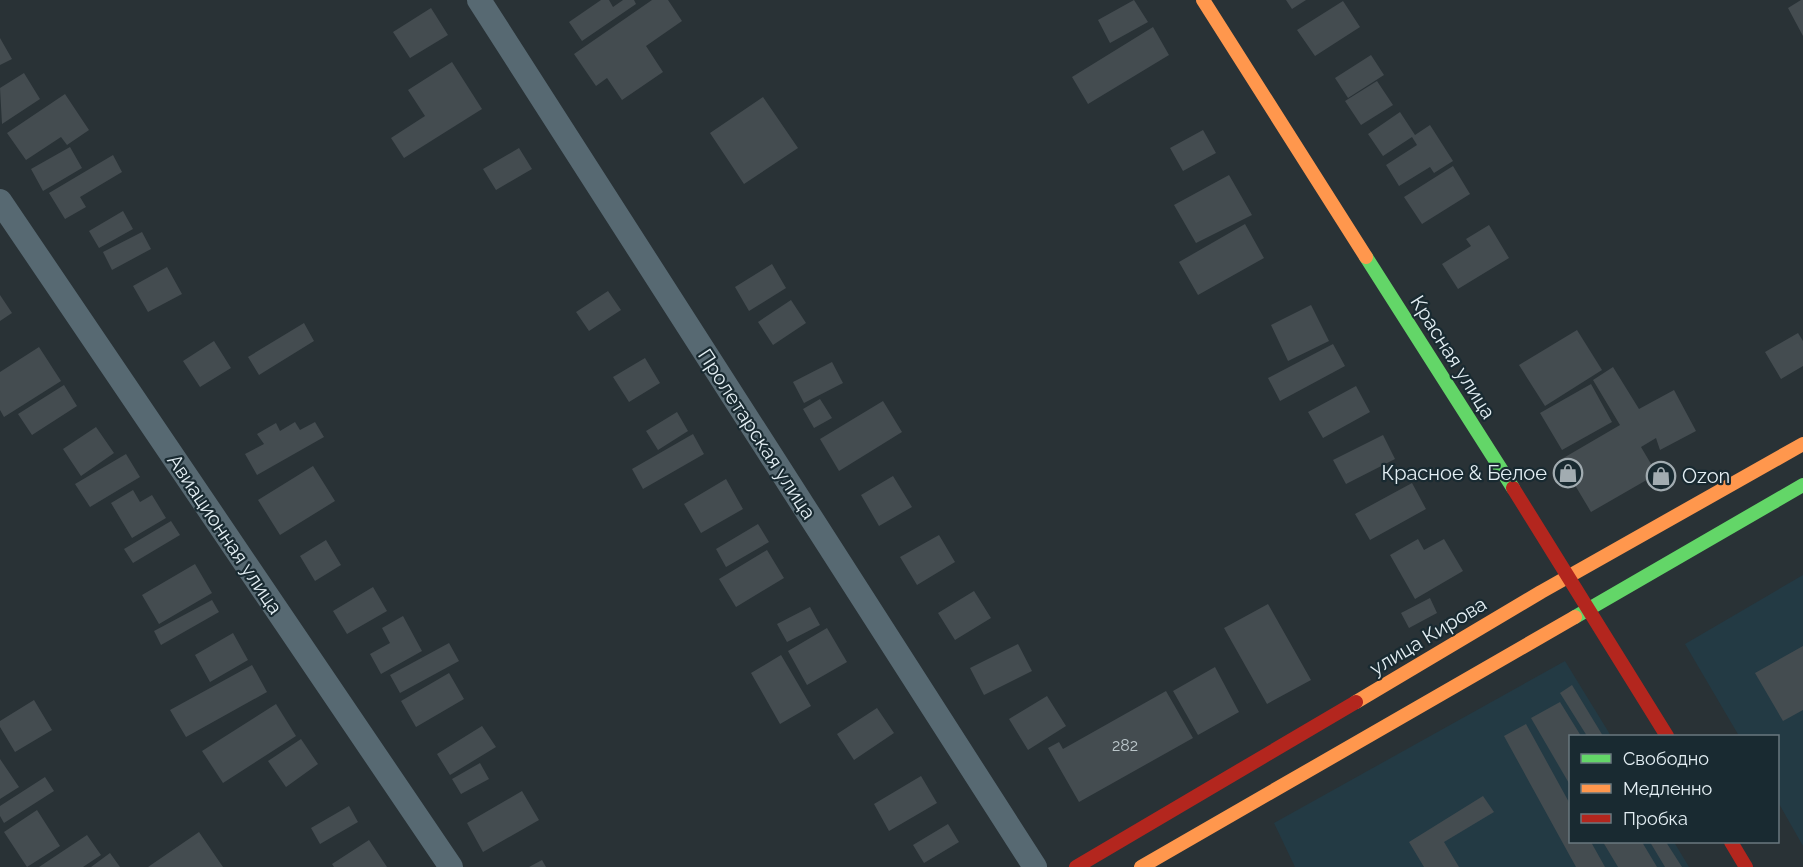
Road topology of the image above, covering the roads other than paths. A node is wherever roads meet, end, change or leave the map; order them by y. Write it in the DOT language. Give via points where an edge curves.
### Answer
graph roads {
  1 [pos="479,0"];
  2 [pos="1203,0"];
  3 [pos="0,201"];
  4 [pos="1803,444"];
  5 [pos="1803,485"];
  6 [pos="1569,576"];
  7 [pos="1589,609"];
  8 [pos="1666,735"];
  9 [pos="1732,843"];
  10 [pos="451,867"];
  11 [pos="1035,867"];
  12 [pos="1076,867"];
  13 [pos="1141,867"];
  14 [pos="1746,867"];
  1 -- 11 [label="street, Пролетарская улица"];
  2 -- 6 [label="street, Красная улица"];
  3 -- 10 [label="street, Авиационная улица"];
  4 -- 6 [label="street, улица Кирова"];
  5 -- 7 [label="street"];
  6 -- 7 [label="street, Красная улица"];
  6 -- 12 [label="street, улица Кирова"];
  7 -- 8 [label="street, Красная улица"];
  7 -- 13 [label="street"];
  9 -- 14 [label="street"];
}
